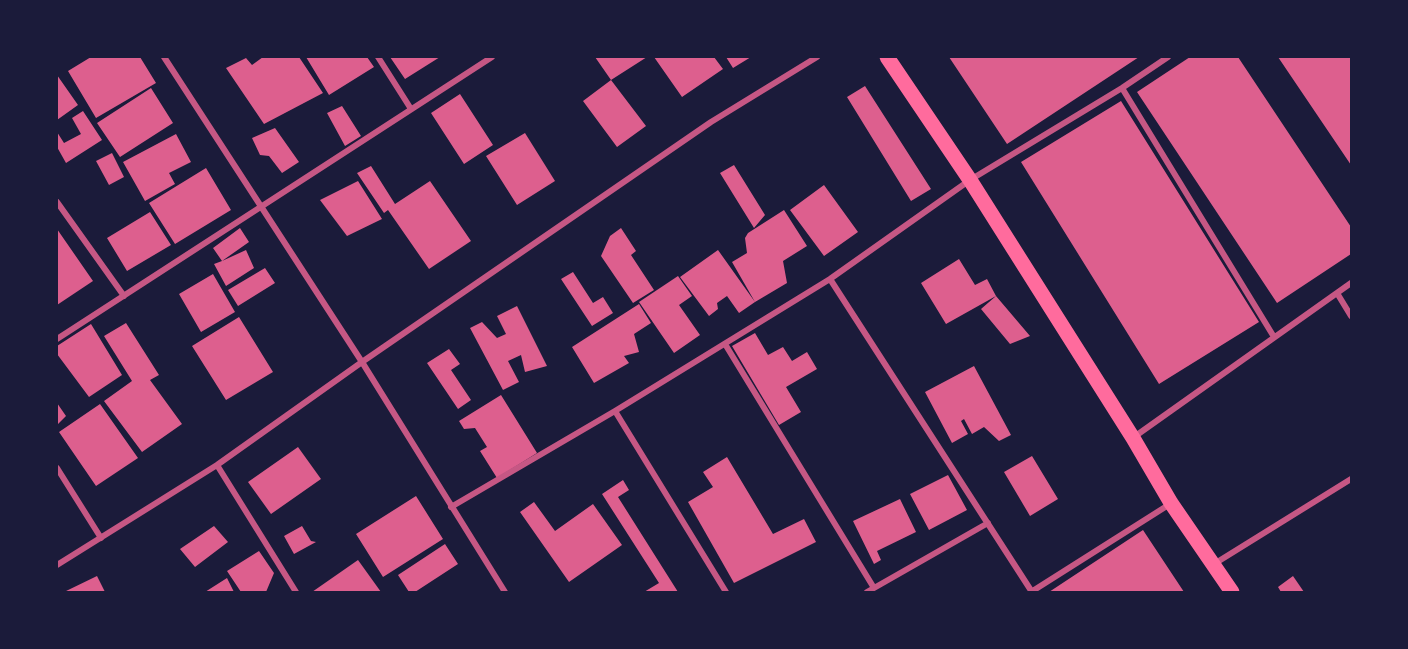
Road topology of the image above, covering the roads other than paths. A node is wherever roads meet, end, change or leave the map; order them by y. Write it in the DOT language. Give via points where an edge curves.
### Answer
graph roads {
  1 [pos="164,57"];
  2 [pos="378,57"];
  3 [pos="492,57"];
  4 [pos="817,57"];
  5 [pos="887,57"];
  6 [pos="1168,57"];
  7 [pos="1122,88"];
  8 [pos="411,109"];
  9 [pos="969,180"];
  10 [pos="57,202"];
  11 [pos="261,205"];
  12 [pos="830,279"];
  13 [pos="1351,283"];
  14 [pos="1337,293"];
  15 [pos="124,296"];
  16 [pos="1351,316"];
  17 [pos="1274,338"];
  18 [pos="57,339"];
  19 [pos="725,344"];
  20 [pos="362,362"];
  21 [pos="615,411"];
  22 [pos="1133,438"];
  23 [pos="217,465"];
  24 [pos="57,468"];
  25 [pos="1351,479"];
  26 [pos="1171,503"];
  27 [pos="451,507"];
  28 [pos="988,523"];
  29 [pos="101,538"];
  30 [pos="1215,564"];
  31 [pos="57,565"];
  32 [pos="874,588"];
  33 [pos="294,592"];
  34 [pos="506,592"];
  35 [pos="726,592"];
  36 [pos="867,592"];
  37 [pos="1031,592"];
  38 [pos="1232,592"];
  1 -- 11 [label="street"];
  2 -- 8 [label="street"];
  3 -- 8 [label="street"];
  4 -- 20 [label="street" via="711,122"];
  5 -- 9 [label="main road"];
  6 -- 7 [label="street"];
  7 -- 9 [label="street"];
  7 -- 17 [label="street"];
  8 -- 11 [label="street"];
  9 -- 12 [label="street"];
  9 -- 22 [label="main road"];
  10 -- 15 [label="street"];
  11 -- 15 [label="street"];
  11 -- 20 [label="street"];
  12 -- 19 [label="street"];
  12 -- 28 [label="street"];
  13 -- 14 [label="street"];
  14 -- 16 [label="street"];
  14 -- 17 [label="street"];
  15 -- 18 [label="street"];
  17 -- 22 [label="street"];
  19 -- 21 [label="street"];
  19 -- 32 [label="street"];
  20 -- 23 [label="street"];
  20 -- 27 [label="street"];
  21 -- 27 [label="street"];
  21 -- 35 [label="street"];
  22 -- 26 [label="main road"];
  23 -- 29 [label="street"];
  23 -- 33 [label="street"];
  24 -- 29 [label="street"];
  25 -- 30 [label="street"];
  26 -- 30 [label="main road"];
  26 -- 37 [label="street"];
  27 -- 34 [label="street"];
  28 -- 32 [label="street"];
  28 -- 37 [label="street"];
  29 -- 31 [label="street"];
  30 -- 38 [label="main road"];
  32 -- 36 [label="street"];
}
